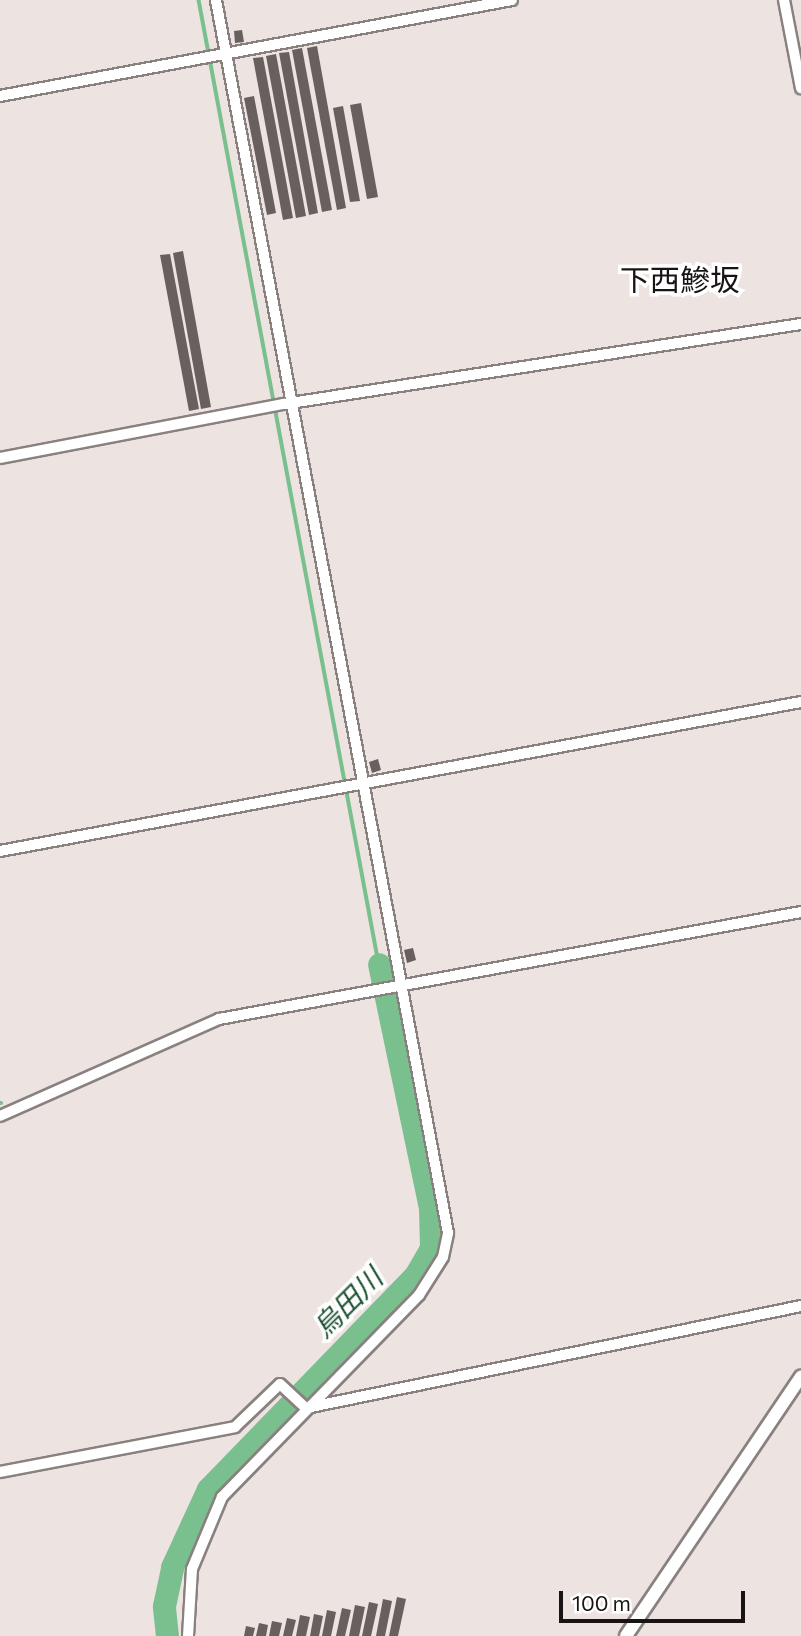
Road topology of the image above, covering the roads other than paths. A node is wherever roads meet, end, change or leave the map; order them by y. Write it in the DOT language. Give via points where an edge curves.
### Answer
graph roads {
  1 [pos="216,0"];
  2 [pos="512,0"];
  3 [pos="784,0"];
  4 [pos="221,54"];
  5 [pos="801,88"];
  6 [pos="0,96"];
  7 [pos="801,324"];
  8 [pos="287,403"];
  9 [pos="0,458"];
  10 [pos="801,702"];
  11 [pos="360,783"];
  12 [pos="0,851"];
  13 [pos="801,912"];
  14 [pos="398,984"];
  15 [pos="0,1116"];
  16 [pos="801,1306"];
  17 [pos="801,1377"];
  18 [pos="304,1406"];
  19 [pos="0,1472"];
  20 [pos="188,1636"];
  21 [pos="626,1636"];
  1 -- 4 [label="street"];
  2 -- 4 [label="street"];
  3 -- 5 [label="street"];
  4 -- 6 [label="street"];
  4 -- 8 [label="street"];
  7 -- 8 [label="street"];
  8 -- 9 [label="street"];
  8 -- 11 [label="street"];
  10 -- 11 [label="street"];
  11 -- 12 [label="street"];
  11 -- 14 [label="street"];
  13 -- 14 [label="street"];
  14 -- 15 [label="street" via="219,1019"];
  14 -- 18 [label="street" via="448,1208 443,1257 419,1295"];
  16 -- 18 [label="street"];
  17 -- 21 [label="street"];
  18 -- 19 [label="street" via="281,1384 235,1427"];
  18 -- 20 [label="street" via="222,1497 192,1569"];
}
